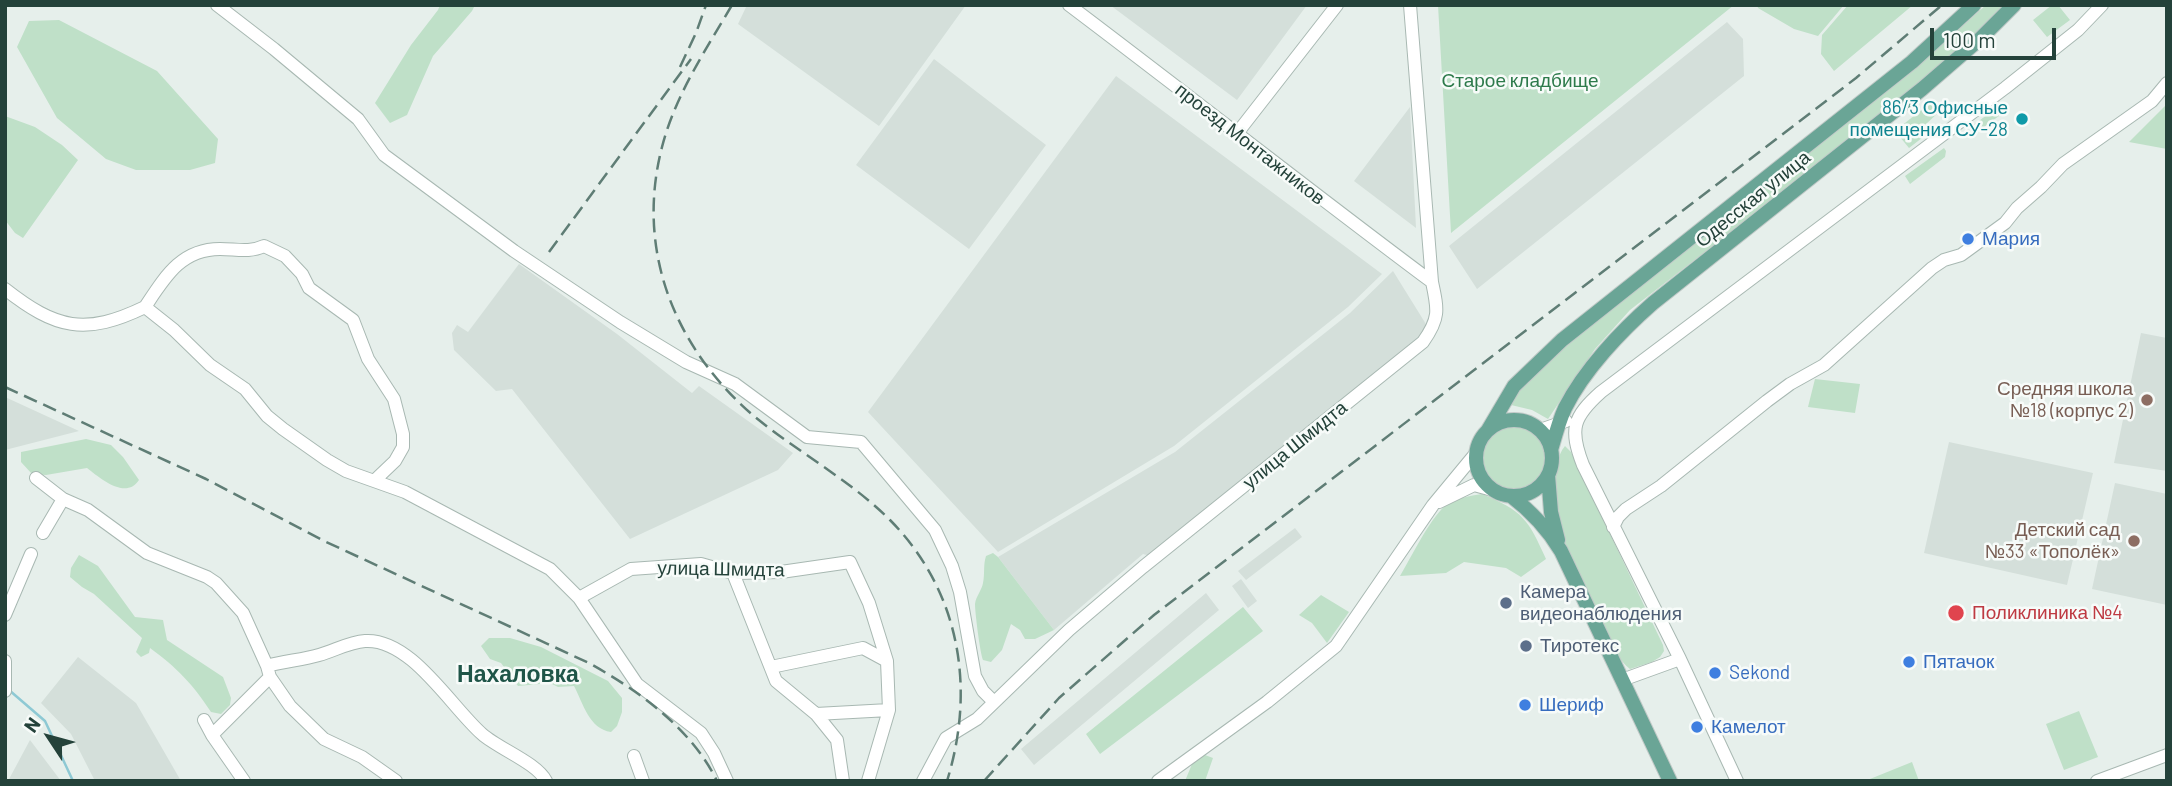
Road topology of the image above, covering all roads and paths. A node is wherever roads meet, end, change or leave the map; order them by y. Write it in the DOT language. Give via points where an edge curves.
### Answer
graph roads {
  1 [pos="1069,5"];
  2 [pos="1337,5"];
  3 [pos="1410,5"];
  4 [pos="1974,5"];
  5 [pos="2014,5"];
  6 [pos="2102,5"];
  7 [pos="222,9"];
  8 [pos="2167,83"];
  9 [pos="1238,132"];
  10 [pos="1432,282"];
  11 [pos="5,289"];
  12 [pos="145,307"];
  13 [pos="1577,419"];
  14 [pos="1559,422"];
  15 [pos="1489,430"];
  16 [pos="1540,430"];
  17 [pos="1551,450"];
  18 [pos="1476,453"];
  19 [pos="1548,475"];
  20 [pos="36,478"];
  21 [pos="374,481"];
  22 [pos="1496,491"];
  23 [pos="1511,496"];
  24 [pos="68,501"];
  25 [pos="1433,505"];
  26 [pos="1613,527"];
  27 [pos="43,533"];
  28 [pos="1561,551"];
  29 [pos="31,554"];
  30 [pos="733,573"];
  31 [pos="579,598"];
  32 [pos="5,615"];
  33 [pos="1680,659"];
  34 [pos="5,660"];
  35 [pos="887,661"];
  36 [pos="771,667"];
  37 [pos="268,672"];
  38 [pos="6,677"];
  39 [pos="1622,680"];
  40 [pos="5,690"];
  41 [pos="994,702"];
  42 [pos="889,710"];
  43 [pos="816,714"];
  44 [pos="204,720"];
  45 [pos="212,735"];
  46 [pos="2167,755"];
  47 [pos="634,756"];
  48 [pos="244,781"];
  49 [pos="396,781"];
  50 [pos="546,781"];
  51 [pos="643,781"];
  52 [pos="727,781"];
  53 [pos="843,781"];
  54 [pos="868,781"];
  55 [pos="923,781"];
  56 [pos="1158,781"];
  57 [pos="1670,781"];
  58 [pos="1737,781"];
  59 [pos="2097,781"];
  1 -- 9 [label="street, проезд Монтажников"];
  2 -- 9 [label="street"];
  3 -- 10 [label="street, улица Шмидта"];
  4 -- 15 [label="main road, Одесская улица" via="1912,62 1562,340 1514,386"];
  5 -- 14 [label="main road, Одесская улица" via="1922,89 1637,316 1590,372"];
  6 -- 13 [label="street" via="2005,88 1601,393"];
  7 -- 41 [label="street" via="358,119 384,155 514,251 686,362 735,384 807,437 861,442 935,530 960,592 975,676"];
  8 -- 26 [label="street" via="2152,101 2063,164 2005,223 1961,255 1932,268 1824,365 1766,401 1626,509"];
  9 -- 10 [label="street, проезд Монтажников"];
  10 -- 41 [label="street, улица Шмидта" via="1437,315 1423,342 1132,576"];
  11 -- 12 [label="street" via="42,316 78,324 113,320"];
  12 -- 21 [label="street" via="210,365 245,389 283,429 346,471"];
  12 -- 21 [label="street" via="184,258 205,249 251,252 264,246 285,256 309,288 353,320 368,359 394,399 403,447"];
  13 -- 14 [label="street"];
  13 -- 26 [label="street" via="1578,452"];
  14 -- 16 [label="street"];
  14 -- 17 [label="main road, Одесская улица"];
  15 -- 16 [label="main road" via="1520,420"];
  15 -- 18 [label="main road"];
  16 -- 17 [label="main road"];
  17 -- 19 [label="main road"];
  18 -- 22 [label="main road" via="1480,475"];
  18 -- 25 [label="street"];
  19 -- 23 [label="main road" via="1536,489"];
  19 -- 28 [label="main road"];
  20 -- 24 [label="street"];
  21 -- 31 [label="street" via="405,492 550,569"];
  22 -- 23 [label="main road"];
  22 -- 25 [label="street" via="1474,485"];
  23 -- 28 [label="main road" via="1537,517"];
  24 -- 27 [label="street"];
  24 -- 37 [label="street" via="147,553 216,583 243,613"];
  25 -- 56 [label="street" via="1336,646"];
  26 -- 33 [label="street"];
  28 -- 39 [label="main road"];
  29 -- 32 [label="street"];
  30 -- 31 [label="street, улица Шмидта" via="701,564 631,569"];
  30 -- 35 [label="street, улица Шмидта" via="850,562"];
  30 -- 36 [label="street"];
  31 -- 52 [label="street" via="637,684 701,733"];
  33 -- 39 [label="street"];
  33 -- 58 [label="street"];
  34 -- 38 [label="street"];
  35 -- 36 [label="street" via="863,648"];
  35 -- 42 [label="street, улица Шмидта"];
  36 -- 43 [label="street" via="776,681"];
  37 -- 45 [label="street"];
  37 -- 49 [label="street" via="314,732"];
  37 -- 50 [label="street" via="353,643 389,645 415,662 471,724 539,771"];
  38 -- 40 [label="street"];
  39 -- 57 [label="main road"];
  41 -- 55 [label="street, улица Шмидта" via="946,738"];
  42 -- 43 [label="street"];
  42 -- 54 [label="street, улица Шмидта"];
  43 -- 53 [label="street" via="837,740"];
  44 -- 45 [label="street"];
  45 -- 48 [label="street"];
  46 -- 59 [label="street"];
  47 -- 51 [label="street"];
}
